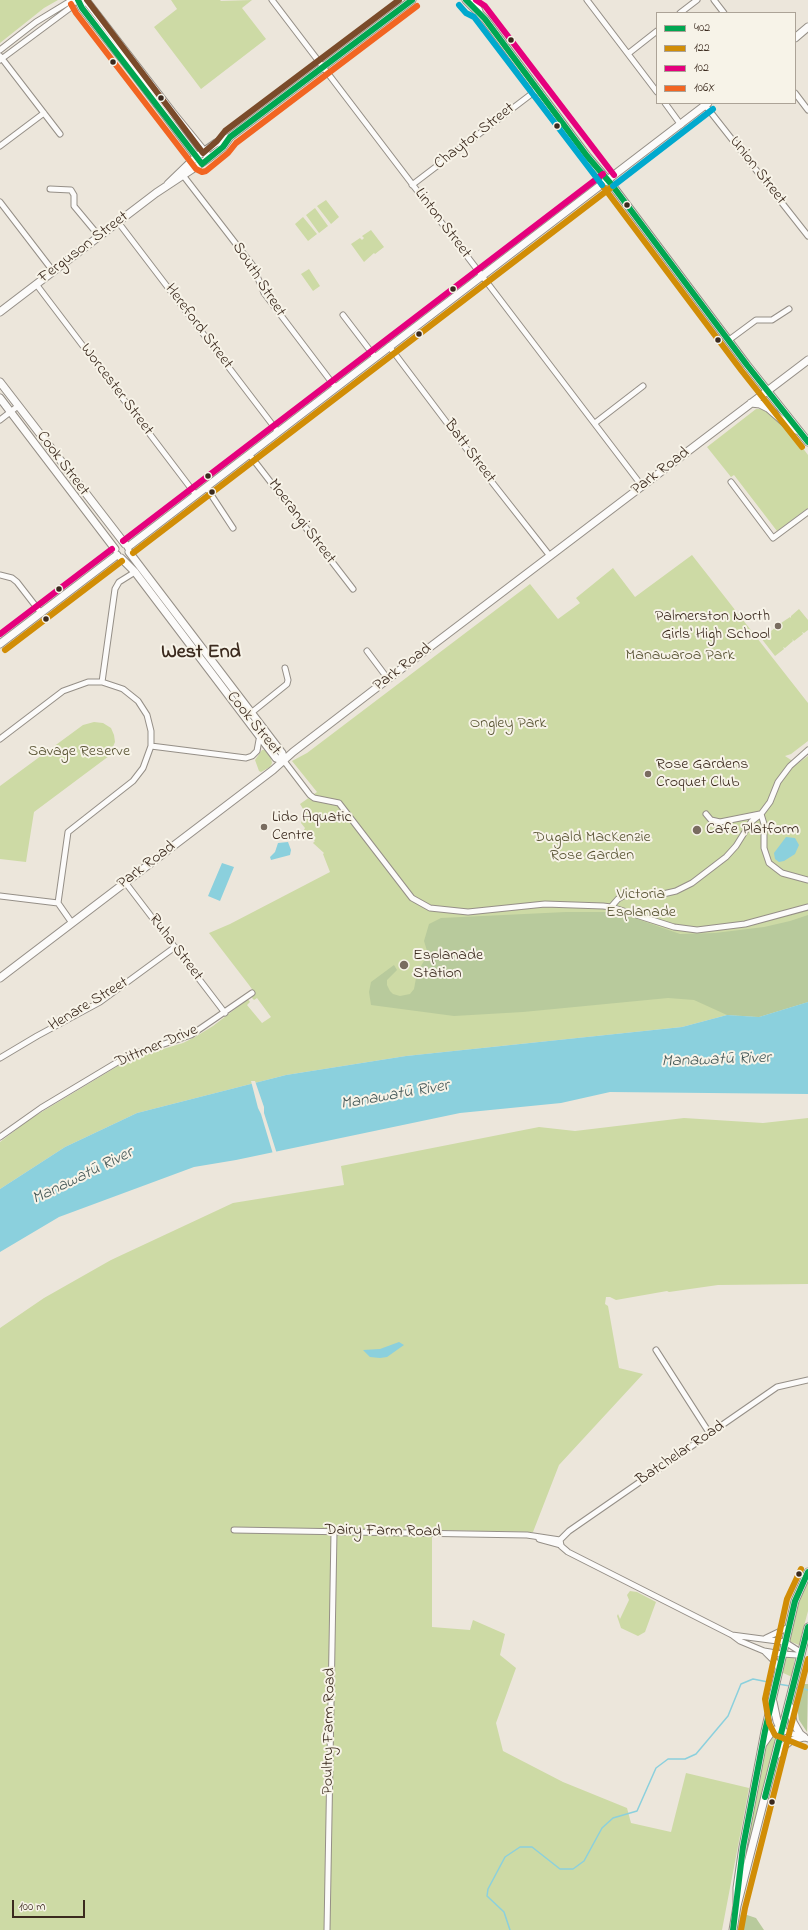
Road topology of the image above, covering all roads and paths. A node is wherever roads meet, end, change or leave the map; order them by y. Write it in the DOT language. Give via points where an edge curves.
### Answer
graph roads {
  1 [pos="72,0"];
  2 [pos="77,0"];
  3 [pos="82,0"];
  4 [pos="272,0"];
  5 [pos="412,0"];
  6 [pos="466,0"];
  7 [pos="474,0"];
  8 [pos="587,0"];
  9 [pos="697,0"];
  10 [pos="714,0"];
  11 [pos="479,11"];
  12 [pos="681,12"];
  13 [pos="723,12"];
  14 [pos="808,27"];
  15 [pos="656,32"];
  16 [pos="796,37"];
  17 [pos="0,50"];
  18 [pos="629,53"];
  19 [pos="1,58"];
  20 [pos="133,67"];
  21 [pos="322,67"];
  22 [pos="538,89"];
  23 [pos="656,91"];
  24 [pos="796,93"];
  25 [pos="666,104"];
  26 [pos="706,104"];
  27 [pos="808,110"];
  28 [pos="44,113"];
  29 [pos="681,125"];
  30 [pos="60,134"];
  31 [pos="230,137"];
  32 [pos="0,146"];
  33 [pos="204,151"];
  34 [pos="196,157"];
  35 [pos="209,158"];
  36 [pos="202,164"];
  37 [pos="182,174"];
  38 [pos="608,180"];
  39 [pos="412,185"];
  40 [pos="50,189"];
  41 [pos="0,202"];
  42 [pos="118,222"];
  43 [pos="99,236"];
  44 [pos="808,236"];
  45 [pos="53,271"];
  46 [pos="482,276"];
  47 [pos="36,284"];
  48 [pos="789,308"];
  49 [pos="0,312"];
  50 [pos="342,315"];
  51 [pos="729,340"];
  52 [pos="389,346"];
  53 [pos="375,357"];
  54 [pos="808,360"];
  55 [pos="0,382"];
  56 [pos="643,386"];
  57 [pos="336,388"];
  58 [pos="768,391"];
  59 [pos="0,398"];
  60 [pos="751,403"];
  61 [pos="18,406"];
  62 [pos="10,412"];
  63 [pos="0,420"];
  64 [pos="595,423"];
  65 [pos="278,432"];
  66 [pos="800,432"];
  67 [pos="808,442"];
  68 [pos="249,454"];
  69 [pos="731,482"];
  70 [pos="642,486"];
  71 [pos="206,487"];
  72 [pos="196,495"];
  73 [pos="808,512"];
  74 [pos="233,528"];
  75 [pos="127,548"];
  76 [pos="118,554"];
  77 [pos="550,556"];
  78 [pos="140,574"];
  79 [pos="0,575"];
  80 [pos="353,589"];
  81 [pos="40,614"];
  82 [pos="0,644"];
  83 [pos="367,651"];
  84 [pos="203,656"];
  85 [pos="285,668"];
  86 [pos="388,679"];
  87 [pos="102,682"];
  88 [pos="251,713"];
  89 [pos="264,735"];
  90 [pos="0,739"];
  91 [pos="151,746"];
  92 [pos="808,750"];
  93 [pos="284,761"];
  94 [pos="706,814"];
  95 [pos="761,814"];
  96 [pos="808,880"];
  97 [pos="125,882"];
  98 [pos="0,896"];
  99 [pos="58,904"];
  100 [pos="611,907"];
  101 [pos="808,907"];
  102 [pos="72,923"];
  103 [pos="175,947"];
  104 [pos="0,978"];
  105 [pos="252,993"];
  106 [pos="225,1013"];
  107 [pos="0,1058"];
  108 [pos="0,1137"];
  109 [pos="656,1350"];
  110 [pos="808,1380"];
  111 [pos="710,1434"];
  112 [pos="234,1530"];
  113 [pos="334,1532"];
  114 [pos="560,1542"];
  115 [pos="808,1572"];
  116 [pos="789,1626"];
  117 [pos="808,1627"];
  118 [pos="732,1635"];
  119 [pos="765,1638"];
  120 [pos="785,1642"];
  121 [pos="764,1651"];
  122 [pos="802,1653"];
  123 [pos="782,1654"];
  124 [pos="778,1671"];
  125 [pos="774,1696"];
  126 [pos="790,1699"];
  127 [pos="781,1730"];
  128 [pos="806,1738"];
  129 [pos="762,1746"];
  130 [pos="775,1758"];
  131 [pos="737,1906"];
  132 [pos="328,1930"];
  133 [pos="733,1930"];
  1 -- 17 [label="street" via="36,22"];
  2 -- 19 [label="street" via="70,8"];
  2 -- 20 [label="main road"];
  3 -- 20 [label="main road" via="88,3"];
  4 -- 21 [label="street, Linton Street"];
  5 -- 21 [label="main road, Ferguson Street"];
  6 -- 11 [label="main road" via="471,7"];
  7 -- 11 [label="main road"];
  8 -- 18 [label="street"];
  9 -- 12 [label="street"];
  10 -- 13 [label="street"];
  11 -- 22 [label="main road"];
  14 -- 16 [label="main road"];
  15 -- 18 [label="street"];
  18 -- 23 [label="street"];
  19 -- 28 [label="street"];
  20 -- 33 [label="main road"];
  20 -- 34 [label="main road"];
  21 -- 31 [label="main road, Ferguson Street"];
  21 -- 39 [label="street, Linton Street"];
  22 -- 38 [label="main road"];
  22 -- 39 [label="street, Chaytor Street"];
  24 -- 27 [label="street"];
  25 -- 29 [label="street"];
  26 -- 29 [label="main road"];
  26 -- 44 [label="street, Union Street"];
  28 -- 30 [label="street"];
  28 -- 32 [label="street"];
  29 -- 38 [label="main road"];
  31 -- 33 [label="main road, Ferguson Street" via="220,140"];
  31 -- 35 [label="main road, Ferguson Street" via="224,147"];
  33 -- 34 [label="main road, Ferguson Street"];
  33 -- 35 [label="main road"];
  34 -- 36 [label="main road"];
  34 -- 37 [label="main road, Ferguson Street"];
  35 -- 36 [label="main road, Ferguson Street"];
  36 -- 37 [label="main road, Ferguson Street"];
  37 -- 42 [label="main road, Ferguson Street"];
  37 -- 57 [label="street, South Street" via="253,266 264,293"];
  38 -- 46 [label="main road"];
  38 -- 51 [label="main road"];
  39 -- 46 [label="street, Linton Street"];
  40 -- 43 [label="street" via="71,190 74,195 74,206"];
  41 -- 45 [label="street"];
  42 -- 43 [label="main road, Ferguson Street"];
  42 -- 65 [label="street, Hereford Street"];
  43 -- 45 [label="main road, Ferguson Street"];
  45 -- 47 [label="main road, Ferguson Street"];
  46 -- 52 [label="main road"];
  46 -- 64 [label="street, Linton Street"];
  47 -- 49 [label="main road, Ferguson Street"];
  47 -- 72 [label="street, Worcester Street"];
  48 -- 51 [label="street" via="772,320 756,320"];
  50 -- 53 [label="street"];
  51 -- 58 [label="main road"];
  52 -- 53 [label="main road"];
  52 -- 77 [label="street, Batt Street"];
  53 -- 57 [label="main road"];
  54 -- 58 [label="main road, Park Road"];
  55 -- 61 [label="main road, Cook Street"];
  56 -- 64 [label="street"];
  57 -- 65 [label="main road"];
  58 -- 60 [label="main road, Park Road"];
  58 -- 66 [label="main road"];
  59 -- 62 [label="main road, Cook Street"];
  60 -- 66 [label="main road" via="764,405"];
  60 -- 70 [label="main road, Park Road"];
  61 -- 62 [label="street"];
  61 -- 75 [label="main road, Cook Street"];
  62 -- 63 [label="street"];
  62 -- 76 [label="main road, Cook Street"];
  64 -- 70 [label="street, Linton Street"];
  65 -- 68 [label="main road"];
  66 -- 67 [label="main road"];
  68 -- 71 [label="main road"];
  68 -- 80 [label="street, Moerangi Street"];
  69 -- 73 [label="street" via="773,538"];
  70 -- 77 [label="main road, Park Road"];
  71 -- 72 [label="main road"];
  71 -- 74 [label="street"];
  72 -- 75 [label="main road"];
  75 -- 76 [label="main road" via="125,557"];
  75 -- 76 [label="main road" via="119,545"];
  75 -- 78 [label="main road, Cook Street"];
  76 -- 78 [label="main road, Cook Street"];
  76 -- 81 [label="main road"];
  77 -- 86 [label="main road, Park Road"];
  78 -- 84 [label="main road, Cook Street"];
  78 -- 87 [label="street" via="119,582 115,589"];
  79 -- 81 [label="street" via="17,582"];
  81 -- 82 [label="main road"];
  83 -- 86 [label="street"];
  84 -- 88 [label="main road, Cook Street"];
  84 -- 89 [label="main road, Cook Street"];
  85 -- 88 [label="street" via="287,684"];
  86 -- 93 [label="main road, Park Road"];
  87 -- 90 [label="street" via="82,683 63,691"];
  87 -- 91 [label="street" via="123,689 138,701 149,723"];
  88 -- 89 [label="main road, Cook Street"];
  89 -- 91 [label="street" via="257,752 246,758"];
  89 -- 93 [label="main road, Cook Street" via="282,753"];
  91 -- 99 [label="street" via="147,761 133,781 69,830"];
  92 -- 95 [label="street" via="790,766 778,782 770,802"];
  93 -- 97 [label="main road, Park Road"];
  93 -- 100 [label="street" via="310,795 339,803 412,898 421,905 458,912 545,904"];
  94 -- 95 [label="street" via="711,820 720,822"];
  95 -- 96 [label="street" via="764,824 764,848 769,863 782,872"];
  95 -- 100 [label="street" via="751,822 726,858 692,883 663,894 625,895"];
  97 -- 102 [label="main road, Park Road"];
  97 -- 103 [label="street, Ruha Street"];
  98 -- 99 [label="street"];
  99 -- 102 [label="street"];
  100 -- 101 [label="street" via="674,927 697,930 745,924"];
  102 -- 104 [label="main road, Park Road"];
  103 -- 106 [label="street, Ruha Street"];
  103 -- 107 [label="street, Henare Street" via="100,1002"];
  105 -- 106 [label="street, Dittmer Drive"];
  106 -- 108 [label="street, Dittmer Drive" via="191,1035 116,1062 41,1108"];
  109 -- 111 [label="street"];
  110 -- 111 [label="street, Batchelar Road" via="777,1387"];
  111 -- 114 [label="street, Batchelar Road" via="564,1535"];
  112 -- 113 [label="street, Dairy Farm Road"];
  113 -- 114 [label="street, Dairy Farm Road" via="533,1536"];
  113 -- 132 [label="street, Poultry Farm Road"];
  114 -- 118 [label="street, Dairy Farm Road" via="568,1552"];
  115 -- 116 [label="main road" via="795,1601"];
  116 -- 119 [label="street, Dairy Farm Road"];
  116 -- 120 [label="main road"];
  117 -- 122 [label="main road"];
  118 -- 119 [label="street, Dairy Farm Road" via="751,1639"];
  118 -- 121 [label="street, Dairy Farm Road"];
  119 -- 120 [label="street, Dairy Farm Road"];
  120 -- 122 [label="street, Dairy Farm Road"];
  120 -- 123 [label="main road"];
  121 -- 123 [label="street, Dairy Farm Road"];
  121 -- 124 [label="street, Dairy Farm Road" via="773,1659"];
  122 -- 123 [label="street, Dairy Farm Road" via="793,1656"];
  122 -- 126 [label="main road"];
  123 -- 124 [label="main road"];
  124 -- 125 [label="main road"];
  125 -- 127 [label="main road" via="777,1721"];
  125 -- 129 [label="main road"];
  126 -- 127 [label="main road"];
  126 -- 128 [label="main road" via="793,1722 800,1734"];
  127 -- 128 [label="street"];
  127 -- 129 [label="main road" via="775,1730 770,1734"];
  127 -- 130 [label="main road"];
  128 -- 130 [label="main road" via="790,1741"];
  129 -- 131 [label="main road" via="742,1854"];
  130 -- 131 [label="main road"];
  131 -- 133 [label="main road"];
}
